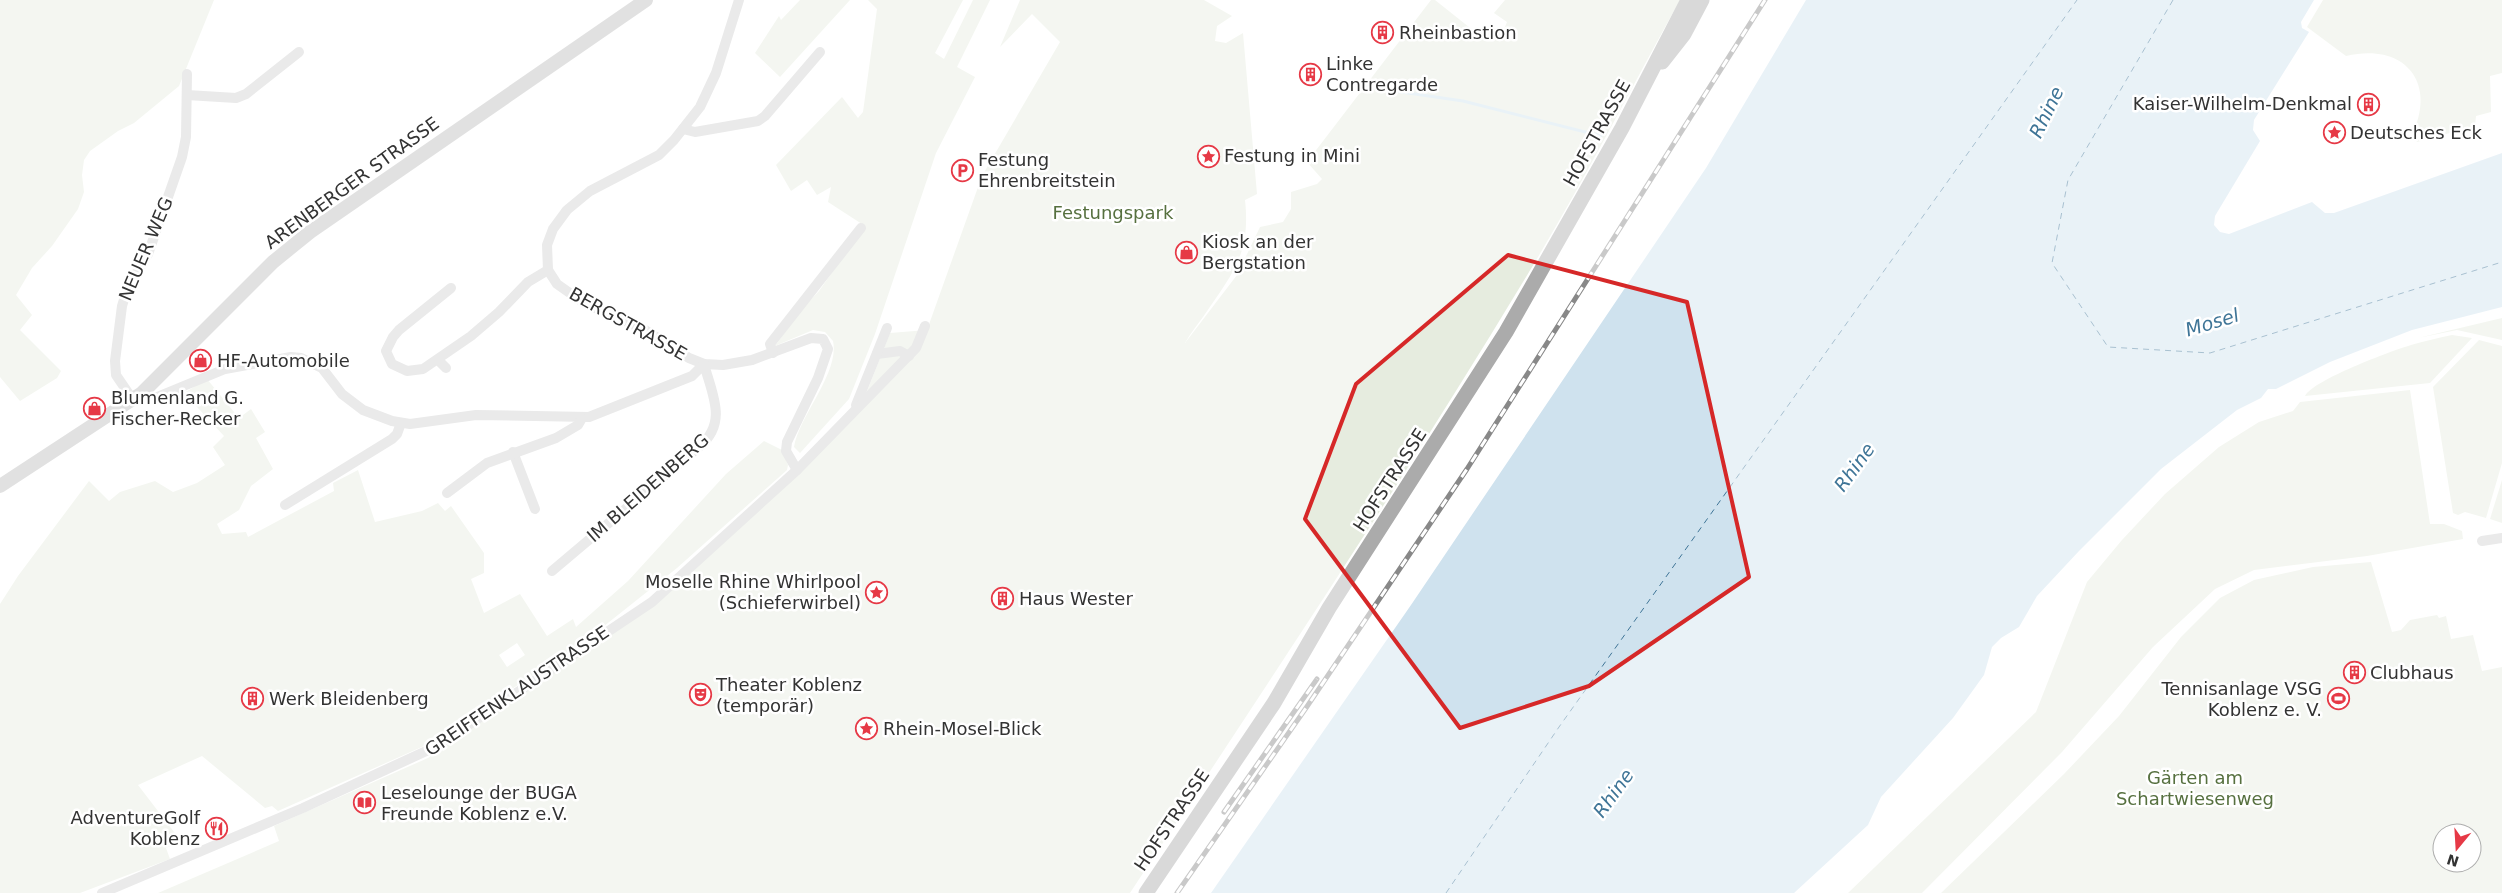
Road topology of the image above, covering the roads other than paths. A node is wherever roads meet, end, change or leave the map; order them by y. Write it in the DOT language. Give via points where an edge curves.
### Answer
graph roads {
  1 [pos="646,0"];
  2 [pos="739,0"];
  3 [pos="1688,0"];
  4 [pos="1702,0"];
  5 [pos="299,52"];
  6 [pos="820,52"];
  7 [pos="187,74"];
  8 [pos="1649,77"];
  9 [pos="187,95"];
  10 [pos="683,129"];
  11 [pos="860,228"];
  12 [pos="548,270"];
  13 [pos="450,288"];
  14 [pos="925,326"];
  15 [pos="887,328"];
  16 [pos="773,352"];
  17 [pos="877,354"];
  18 [pos="909,356"];
  19 [pos="438,360"];
  20 [pos="704,364"];
  21 [pos="446,368"];
  22 [pos="138,396"];
  23 [pos="849,417"];
  24 [pos="582,418"];
  25 [pos="401,423"];
  26 [pos="513,452"];
  27 [pos="798,470"];
  28 [pos="0,486"];
  29 [pos="446,493"];
  30 [pos="285,505"];
  31 [pos="535,509"];
  32 [pos="2502,538"];
  33 [pos="2482,541"];
  34 [pos="552,571"];
  35 [pos="102,893"];
  36 [pos="1146,893"];
  1 -- 22 [label="main road, ARENBERGER STRASSE" via="290,247"];
  2 -- 10 [label="street" via="713,83"];
  3 -- 8 [label="main road, HOFSTRASSE"];
  4 -- 8 [label="main road, HOFSTRASSE" via="1687,28"];
  5 -- 9 [label="street" via="246,94 236,98"];
  6 -- 10 [label="street" via="758,121 695,132"];
  7 -- 9 [label="street, NEUER WEG"];
  8 -- 36 [label="main road, HOFSTRASSE" via="1482,370 1329,608 1274,703"];
  9 -- 22 [label="street, NEUER WEG" via="182,157 148,254 128,287 122,306 115,368 117,379"];
  10 -- 12 [label="street" via="658,155 590,191 567,210 553,229 547,245"];
  11 -- 16 [label="street" via="770,344"];
  12 -- 19 [label="street" via="532,278 486,324"];
  12 -- 20 [label="street, BERGSTRASSE" via="557,284 578,299 645,330 688,358"];
  13 -- 19 [label="street" via="399,330 386,351 392,364 408,371 423,369"];
  14 -- 18 [label="street, GREIFFENKLAUSTRASSE" via="919,344"];
  15 -- 17 [label="street, GREIFFENKLAUSTRASSE"];
  16 -- 20 [label="street, BERGSTRASSE" via="733,364"];
  16 -- 27 [label="street, BERGSTRASSE" via="818,337 826,342 828,349 818,378 787,442 786,451"];
  17 -- 18 [label="street" via="900,351"];
  17 -- 23 [label="street, GREIFFENKLAUSTRASSE"];
  18 -- 23 [label="street, GREIFFENKLAUSTRASSE"];
  19 -- 21 [label="street"];
  20 -- 24 [label="street" via="692,376"];
  20 -- 34 [label="street, IM BLEIDENBERG" via="717,413 712,433"];
  22 -- 25 [label="street" via="157,397 230,367 301,358 322,368 350,402 379,417"];
  22 -- 28 [label="main road, ARENBERGER STRASSE"];
  23 -- 27 [label="street, GREIFFENKLAUSTRASSE"];
  24 -- 25 [label="street" via="476,415"];
  24 -- 26 [label="street" via="578,425 556,438"];
  25 -- 30 [label="street" via="392,439"];
  26 -- 29 [label="street" via="477,470"];
  26 -- 31 [label="street"];
  27 -- 35 [label="street, GREIFFENKLAUSTRASSE" via="652,602 437,746 303,808"];
  32 -- 33 [label="street"];
}
